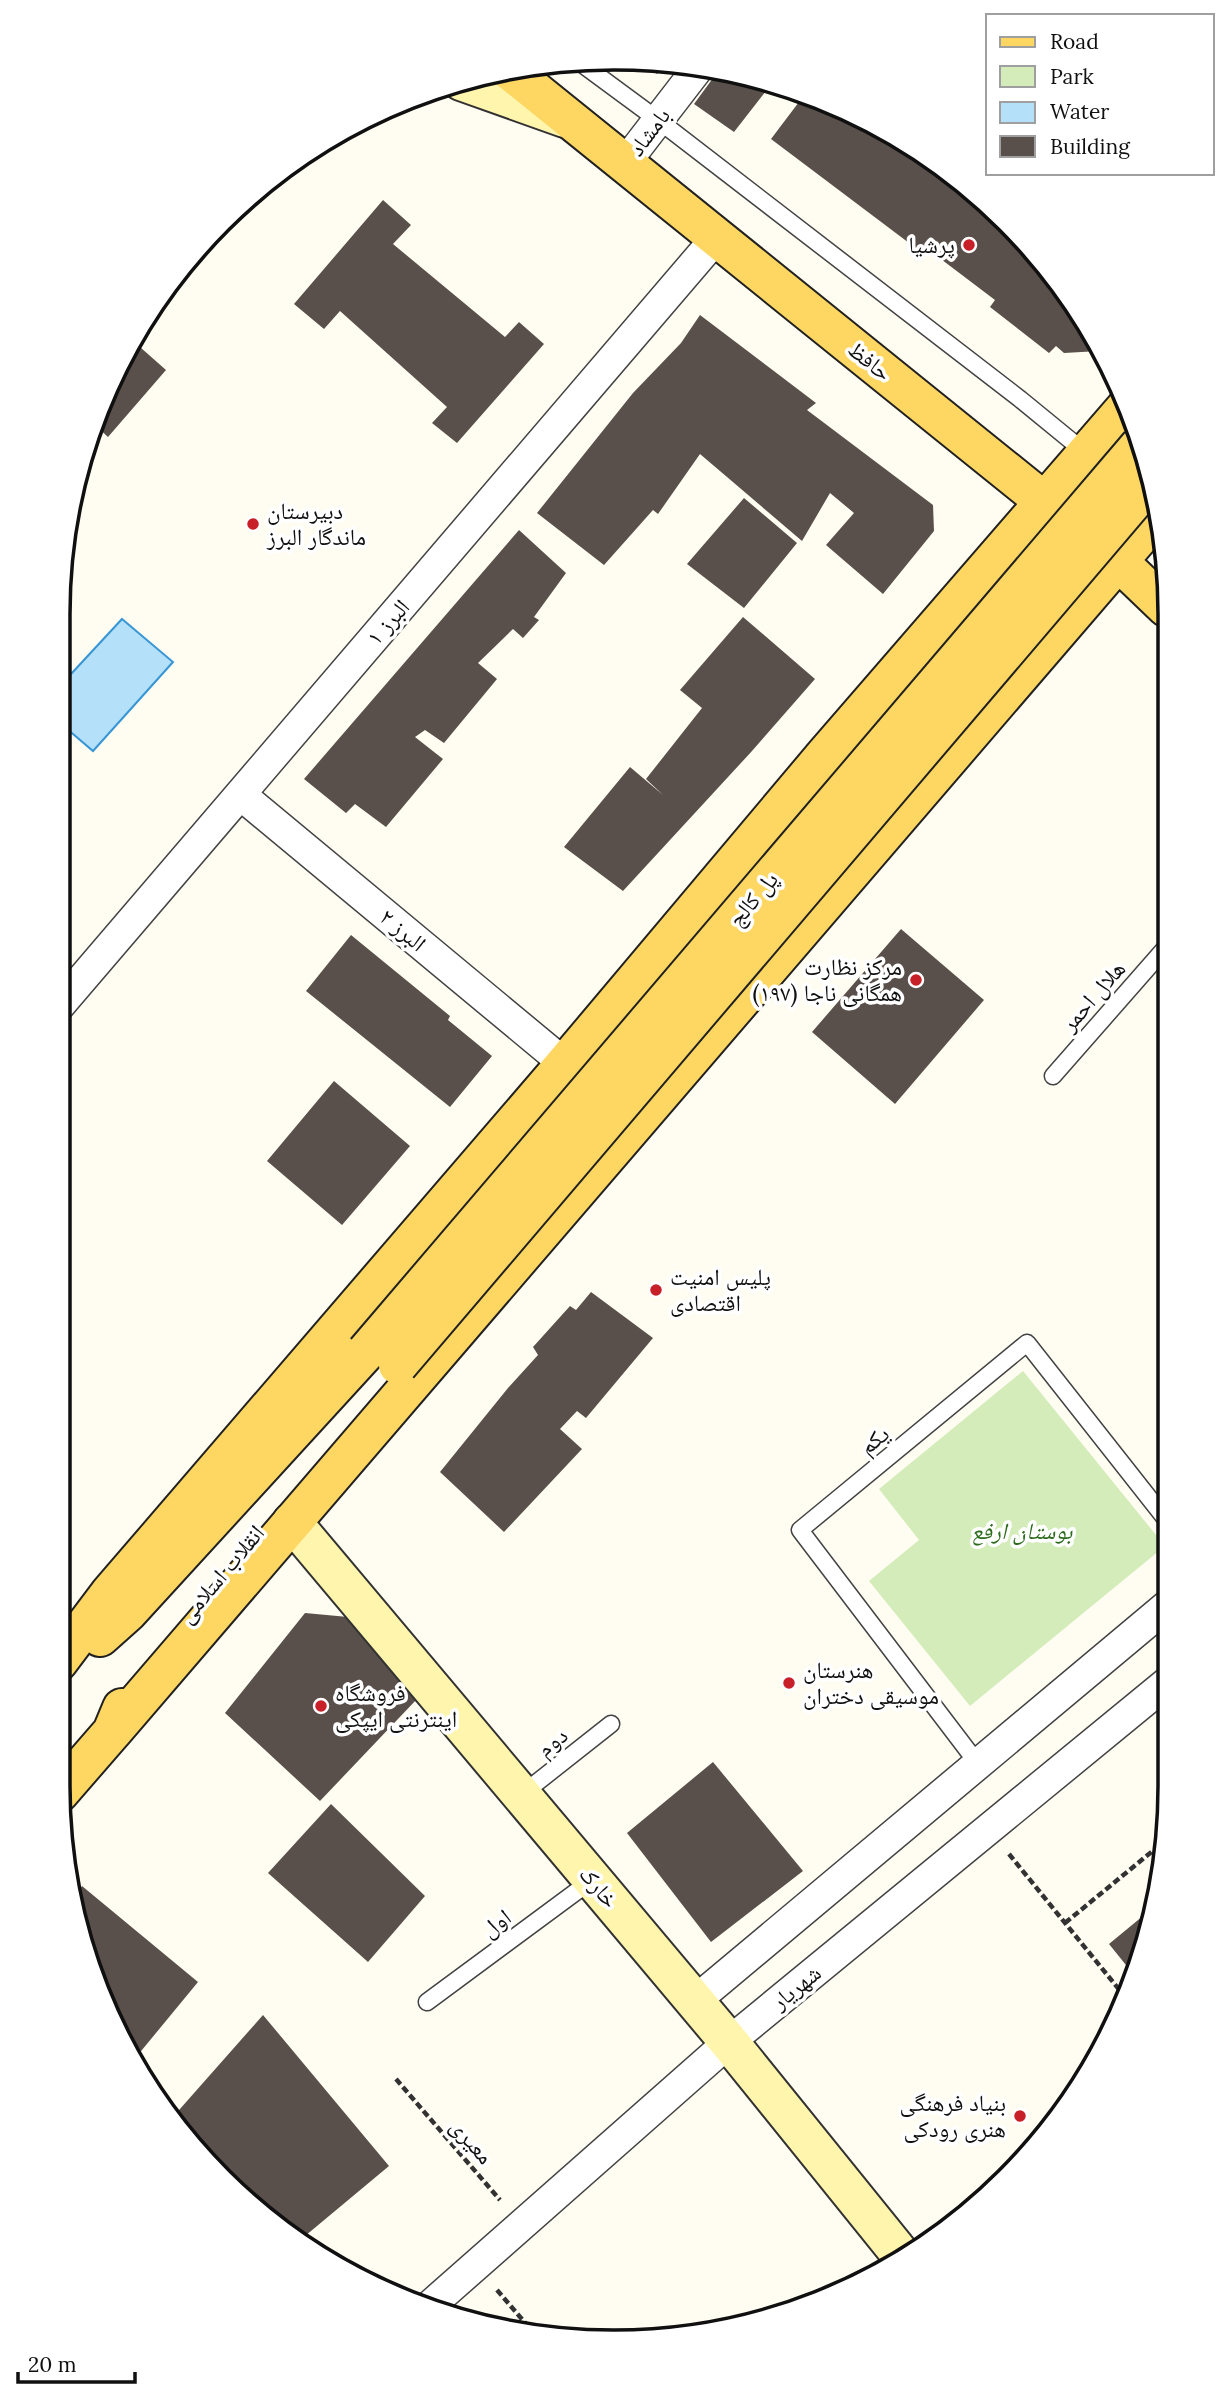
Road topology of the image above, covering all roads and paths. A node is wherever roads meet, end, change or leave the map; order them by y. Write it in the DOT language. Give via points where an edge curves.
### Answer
graph roads {
  1 [pos="591,71"];
  2 [pos="692,76"];
  3 [pos="519,78"];
  4 [pos="479,87"];
  5 [pos="571,120"];
  6 [pos="659,120"];
  7 [pos="625,163"];
  8 [pos="717,237"];
  9 [pos="1120,415"];
  10 [pos="1087,454"];
  11 [pos="1133,454"];
  12 [pos="1143,490"];
  13 [pos="1045,502"];
  14 [pos="1148,507"];
  15 [pos="1150,525"];
  16 [pos="1118,561"];
  17 [pos="1158,599"];
  18 [pos="825,755"];
  19 [pos="241,795"];
  20 [pos="909,804"];
  21 [pos="1158,956"];
  22 [pos="70,992"];
  23 [pos="565,1064"];
  24 [pos="1053,1076"];
  25 [pos="382,1359"];
  26 [pos="1158,1509"];
  27 [pos="292,1522"];
  28 [pos="1158,1613"];
  29 [pos="70,1646"];
  30 [pos="70,1663"];
  31 [pos="1158,1690"];
  32 [pos="611,1724"];
  33 [pos="112,1732"];
  34 [pos="70,1755"];
  35 [pos="978,1764"];
  36 [pos="70,1780"];
  37 [pos="521,1795"];
  38 [pos="988,1829"];
  39 [pos="1154,1850"];
  40 [pos="592,1880"];
  41 [pos="1065,1923"];
  42 [pos="1119,1989"];
  43 [pos="695,2001"];
  44 [pos="427,2002"];
  45 [pos="729,2042"];
  46 [pos="396,2080"];
  47 [pos="522,2224"];
  48 [pos="897,2250"];
  49 [pos="476,2265"];
  50 [pos="436,2300"];
  51 [pos="525,2322"];
  1 -- 6 [label="lane"];
  2 -- 6 [label="street, بامشاد"];
  3 -- 5 [label="main road, حافظ"];
  4 -- 5 [label="street, حافظ"];
  5 -- 7 [label="main road, حافظ"];
  6 -- 7 [label="street, بامشاد"];
  6 -- 10 [label="lane"];
  7 -- 8 [label="main road, حافظ"];
  8 -- 13 [label="main road, حافظ"];
  8 -- 19 [label="street, البرز ۱"];
  9 -- 10 [label="main road"];
  10 -- 13 [label="main road"];
  10 -- 14 [label="lane"];
  11 -- 25 [label="main road, پل کالج, bridge"];
  12 -- 25 [label="main road, پل کالج, bridge"];
  13 -- 16 [label="main road, حافظ"];
  13 -- 18 [label="main road"];
  15 -- 16 [label="main road"];
  16 -- 17 [label="main road, حافظ"];
  16 -- 20 [label="main road"];
  18 -- 20 [label="main road" via="867,754 886,763 899,776"];
  18 -- 23 [label="main road"];
  19 -- 22 [label="street, البرز ۱"];
  19 -- 23 [label="street, البرز ۲"];
  20 -- 27 [label="main road"];
  21 -- 24 [label="lane, هلال احمر"];
  23 -- 29 [label="main road" via="110,1593"];
  25 -- 30 [label="main road, انقلاب اسلامی" via="128,1612"];
  25 -- 33 [label="main road, انقلاب اسلامی" via="141,1668"];
  26 -- 35 [label="lane, یکم" via="1027,1343 800,1530"];
  27 -- 33 [label="main road"];
  27 -- 37 [label="street, خارک"];
  28 -- 35 [label="street"];
  31 -- 38 [label="street, شهریار"];
  32 -- 37 [label="lane, دوم"];
  33 -- 34 [label="lane"];
  33 -- 36 [label="main road, انقلاب اسلامی"];
  35 -- 43 [label="street"];
  37 -- 40 [label="street, خارک"];
  38 -- 41 [label="path"];
  38 -- 45 [label="street, شهریار"];
  39 -- 41 [label="path"];
  40 -- 43 [label="street, خارک"];
  40 -- 44 [label="lane, اول"];
  41 -- 42 [label="path"];
  43 -- 45 [label="street, خارک"];
  45 -- 47 [label="street, شهریار"];
  45 -- 48 [label="street, خارک"];
  46 -- 47 [label="path, معیری"];
  47 -- 49 [label="street, شهریار"];
  49 -- 50 [label="street, شهریار"];
  49 -- 51 [label="path"];
}
